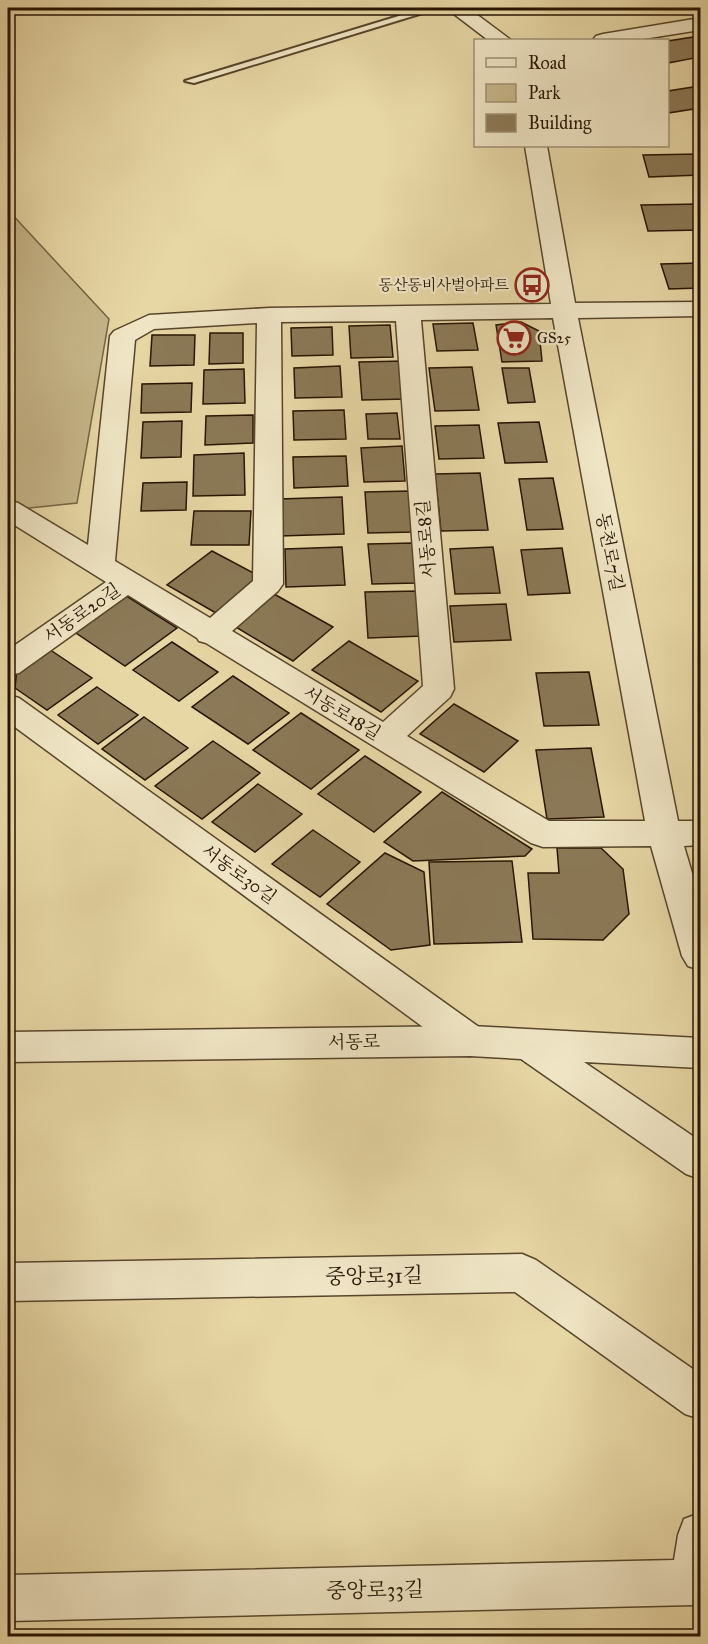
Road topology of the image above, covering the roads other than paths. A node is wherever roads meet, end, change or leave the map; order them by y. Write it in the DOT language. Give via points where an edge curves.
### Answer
graph roads {
  1 [pos="434,8"];
  2 [pos="456,8"];
  3 [pos="700,24"];
  4 [pos="500,39"];
  5 [pos="609,39"];
  6 [pos="190,81"];
  7 [pos="536,147"];
  8 [pos="700,309"];
  9 [pos="564,310"];
  10 [pos="408,314"];
  11 [pos="269,315"];
  12 [pos="8,509"];
  13 [pos="100,564"];
  14 [pos="126,582"];
  15 [pos="210,634"];
  16 [pos="8,665"];
  17 [pos="8,706"];
  18 [pos="384,739"];
  19 [pos="700,833"];
  20 [pos="664,834"];
  21 [pos="700,956"];
  22 [pos="470,1041"];
  23 [pos="528,1044"];
  24 [pos="8,1047"];
  25 [pos="700,1053"];
  26 [pos="700,1162"];
  27 [pos="8,1282"];
  28 [pos="700,1399"];
  29 [pos="700,1535"];
  30 [pos="8,1598"];
  1 -- 6 [label="lane"];
  2 -- 4 [label="street"];
  3 -- 5 [label="street"];
  7 -- 9 [label="street, 동천로7길"];
  8 -- 9 [label="street"];
  9 -- 10 [label="street"];
  9 -- 20 [label="street, 동천로7길"];
  10 -- 11 [label="street"];
  10 -- 18 [label="street, 서동로8길" via="439,690"];
  11 -- 13 [label="street" via="149,322 123,336"];
  11 -- 15 [label="street" via="268,584"];
  12 -- 13 [label="street, 서동로18길"];
  13 -- 14 [label="street, 서동로18길"];
  14 -- 15 [label="street, 서동로18길"];
  14 -- 16 [label="street, 서동로20길"];
  15 -- 18 [label="street, 서동로18길"];
  17 -- 22 [label="street, 서동로30길"];
  18 -- 20 [label="street, 서동로18길" via="543,834"];
  19 -- 20 [label="street, 서동로18길"];
  20 -- 21 [label="street, 동천로7길"];
  22 -- 23 [label="street, 서동로"];
  22 -- 24 [label="street, 서동로"];
  23 -- 25 [label="street, 서동로"];
  23 -- 26 [label="street"];
  27 -- 28 [label="street, 중앙로31길" via="522,1273"];
  29 -- 30 [label="street, 중앙로33길" via="694,1582"];
}
